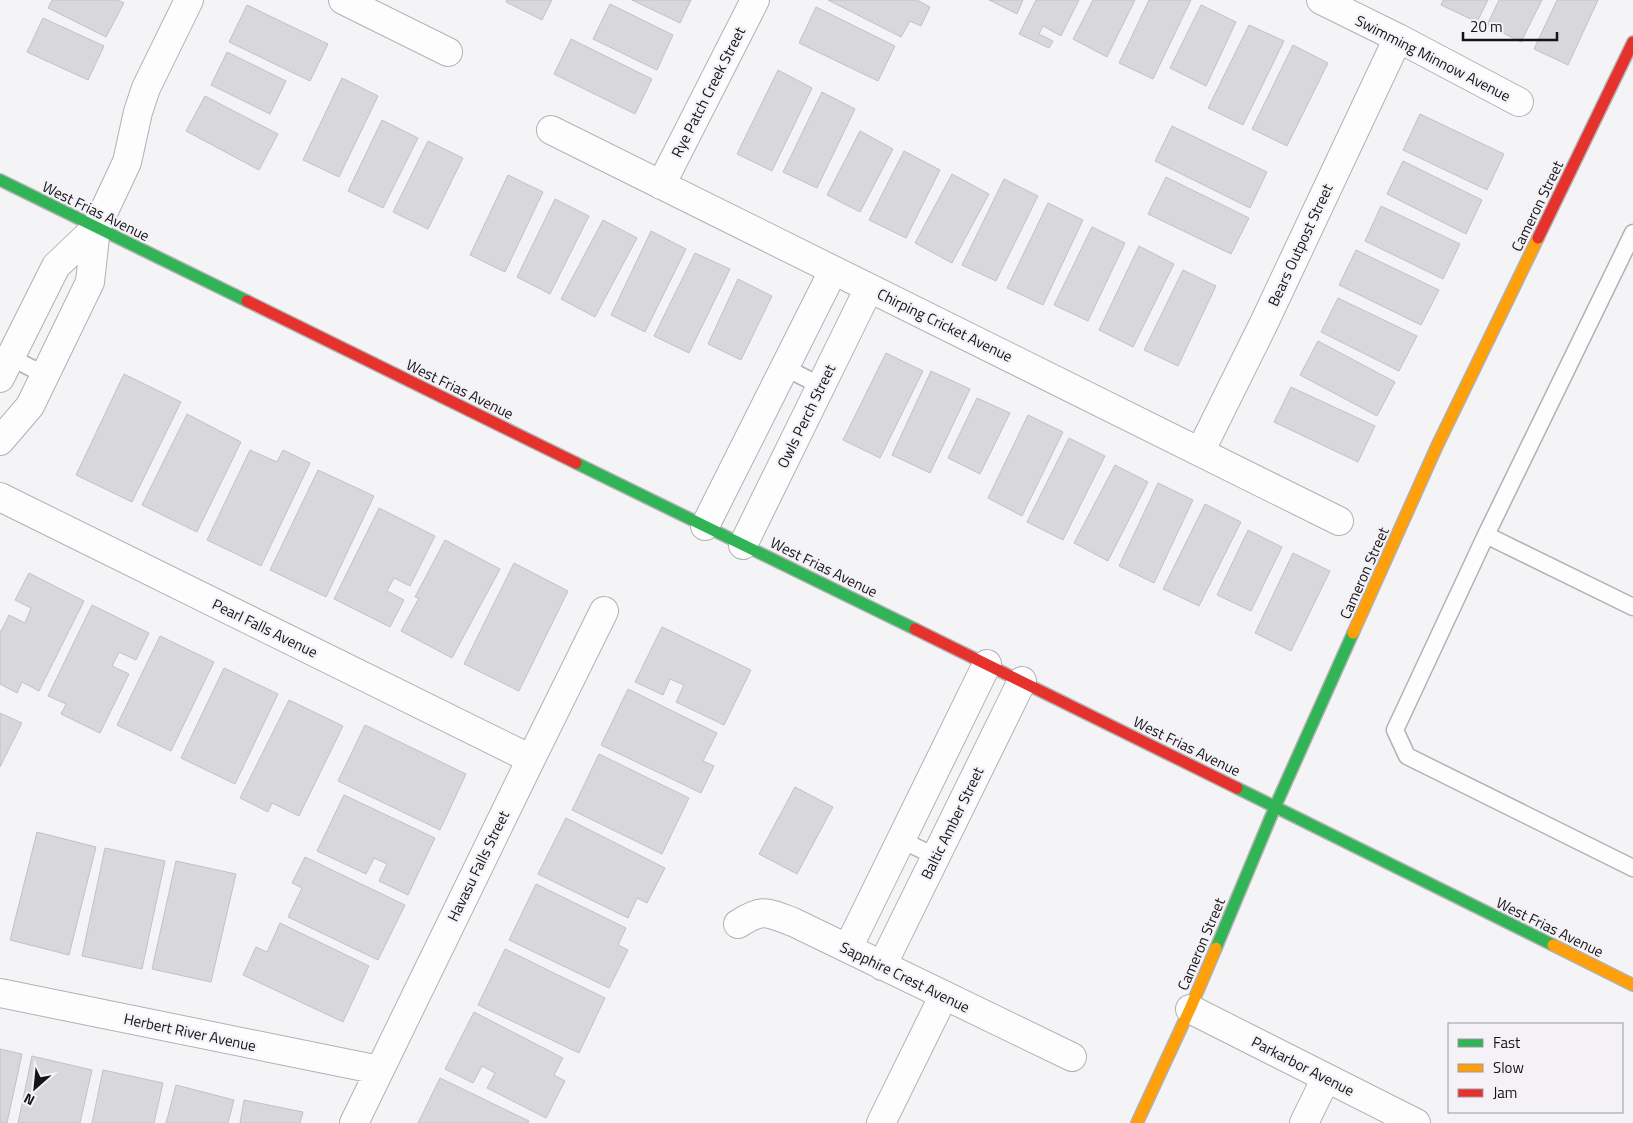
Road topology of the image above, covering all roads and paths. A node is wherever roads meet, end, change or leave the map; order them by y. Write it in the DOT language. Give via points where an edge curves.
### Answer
graph roads {
  1 [pos="189,0"];
  2 [pos="343,0"];
  3 [pos="755,0"];
  4 [pos="1321,0"];
  5 [pos="1398,38"];
  6 [pos="1633,42"];
  7 [pos="448,52"];
  8 [pos="1519,102"];
  9 [pos="551,130"];
  10 [pos="0,180"];
  11 [pos="661,185"];
  12 [pos="96,228"];
  13 [pos="1633,233"];
  14 [pos="833,271"];
  15 [pos="869,288"];
  16 [pos="5,367"];
  17 [pos="784,367"];
  18 [pos="45,375"];
  19 [pos="821,386"];
  20 [pos="0,441"];
  21 [pos="1200,452"];
  22 [pos="0,497"];
  23 [pos="1339,521"];
  24 [pos="705,526"];
  25 [pos="1486,535"];
  26 [pos="743,545"];
  27 [pos="1633,607"];
  28 [pos="604,611"];
  29 [pos="987,664"];
  30 [pos="1022,681"];
  31 [pos="531,759"];
  32 [pos="1275,806"];
  33 [pos="901,840"];
  34 [pos="936,856"];
  35 [pos="1633,868"];
  36 [pos="738,924"];
  37 [pos="848,948"];
  38 [pos="882,966"];
  39 [pos="1633,985"];
  40 [pos="0,993"];
  41 [pos="944,995"];
  42 [pos="1190,1009"];
  43 [pos="1072,1057"];
  44 [pos="379,1070"];
  45 [pos="1326,1078"];
  46 [pos="354,1123"];
  47 [pos="881,1123"];
  48 [pos="1137,1123"];
  49 [pos="1304,1123"];
  50 [pos="1416,1123"];
  1 -- 12 [label="street" via="146,88 127,162"];
  2 -- 7 [label="street"];
  3 -- 11 [label="street, Rye Patch Creek Street"];
  4 -- 5 [label="street, Swimming Minnow Avenue"];
  5 -- 8 [label="street, Swimming Minnow Avenue"];
  5 -- 21 [label="street, Bears Outpost Street"];
  6 -- 32 [label="street, Cameron Street" via="1437,446"];
  9 -- 11 [label="street, Chirping Cricket Avenue"];
  10 -- 12 [label="street, West Frias Avenue"];
  11 -- 14 [label="street, Chirping Cricket Avenue"];
  12 -- 16 [label="street" via="56,266"];
  12 -- 18 [label="street" via="90,282"];
  12 -- 24 [label="street, West Frias Avenue"];
  13 -- 25 [label="lane"];
  14 -- 15 [label="street, Chirping Cricket Avenue"];
  14 -- 17 [label="street"];
  15 -- 19 [label="street, Owls Perch Street"];
  15 -- 21 [label="street, Chirping Cricket Avenue"];
  16 -- 18 [label="lane"];
  17 -- 19 [label="lane"];
  17 -- 24 [label="street"];
  18 -- 20 [label="street" via="30,406"];
  19 -- 26 [label="street, Owls Perch Street"];
  21 -- 23 [label="street, Chirping Cricket Avenue"];
  22 -- 31 [label="street, Pearl Falls Avenue"];
  24 -- 26 [label="street, West Frias Avenue"];
  25 -- 27 [label="lane"];
  25 -- 35 [label="lane" via="1395,730 1407,756"];
  26 -- 29 [label="street, West Frias Avenue"];
  28 -- 31 [label="street, Havasu Falls Street"];
  29 -- 30 [label="street, West Frias Avenue"];
  29 -- 33 [label="street"];
  30 -- 32 [label="street, West Frias Avenue"];
  30 -- 34 [label="street, Baltic Amber Street"];
  31 -- 44 [label="street, Havasu Falls Street"];
  32 -- 39 [label="street, West Frias Avenue"];
  32 -- 42 [label="street, Cameron Street"];
  33 -- 34 [label="lane"];
  33 -- 37 [label="street"];
  34 -- 38 [label="street, Baltic Amber Street"];
  36 -- 37 [label="street, Sapphire Crest Avenue" via="753,914 769,913"];
  37 -- 38 [label="street, Sapphire Crest Avenue"];
  38 -- 41 [label="street, Sapphire Crest Avenue"];
  40 -- 44 [label="street, Herbert River Avenue"];
  41 -- 43 [label="street, Sapphire Crest Avenue"];
  41 -- 47 [label="street"];
  42 -- 45 [label="street, Parkarbor Avenue"];
  42 -- 48 [label="street, Cameron Street"];
  44 -- 46 [label="street, Havasu Falls Street"];
  45 -- 49 [label="street"];
  45 -- 50 [label="street, Parkarbor Avenue"];
}
